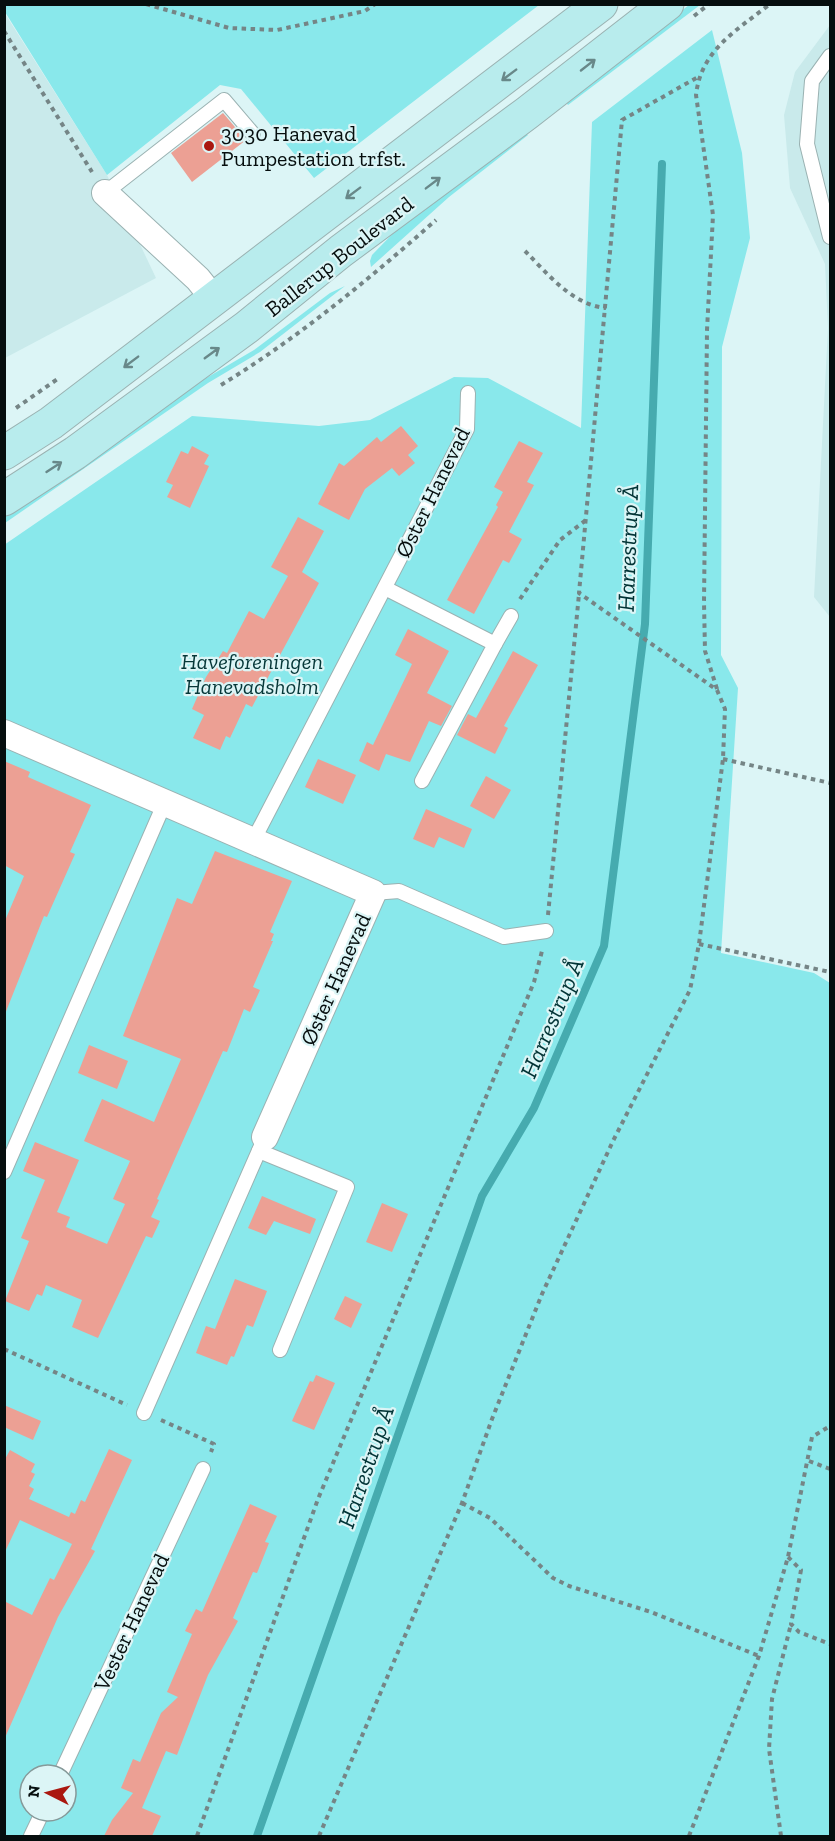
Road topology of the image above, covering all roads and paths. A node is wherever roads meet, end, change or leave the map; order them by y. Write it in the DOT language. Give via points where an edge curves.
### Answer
graph roads {
  1 [pos="146,4"];
  2 [pos="375,4"];
  3 [pos="601,4"];
  4 [pos="667,4"];
  5 [pos="770,4"];
  6 [pos="4,31"];
  7 [pos="831,56"];
  8 [pos="698,77"];
  9 [pos="253,134"];
  10 [pos="105,193"];
  11 [pos="831,237"];
  12 [pos="525,251"];
  13 [pos="214,299"];
  14 [pos="606,308"];
  15 [pos="468,393"];
  16 [pos="4,453"];
  17 [pos="4,499"];
  18 [pos="586,519"];
  19 [pos="385,588"];
  20 [pos="579,593"];
  21 [pos="511,615"];
  22 [pos="495,644"];
  23 [pos="717,690"];
  24 [pos="4,733"];
  25 [pos="723,759"];
  26 [pos="422,781"];
  27 [pos="831,783"];
  28 [pos="165,802"];
  29 [pos="253,841"];
  30 [pos="373,893"];
  31 [pos="546,932"];
  32 [pos="699,944"];
  33 [pos="831,972"];
  34 [pos="262,1144"];
  35 [pos="4,1172"];
  36 [pos="4,1349"];
  37 [pos="280,1350"];
  38 [pos="144,1413"];
  39 [pos="831,1426"];
  40 [pos="214,1444"];
  41 [pos="809,1461"];
  42 [pos="203,1468"];
  43 [pos="831,1469"];
  44 [pos="462,1503"];
  45 [pos="788,1557"];
  46 [pos="791,1624"];
  47 [pos="831,1644"];
  48 [pos="759,1656"];
  49 [pos="66,1763"];
  50 [pos="197,1836"];
  51 [pos="319,1836"];
  52 [pos="689,1836"];
  53 [pos="781,1836"];
  1 -- 2 [label="path" via="229,28 277,30 364,11"];
  3 -- 13 [label="street, Ballerup Boulevard, one-way"];
  17 -- 4 [label="street, Ballerup Boulevard, one-way" via="75,453 248,327 341,251"];
  5 -- 8 [label="path" via="714,50"];
  6 -- 10 [label="path"];
  7 -- 11 [label="lane" via="812,81 807,144"];
  8 -- 14 [label="path" via="622,120"];
  8 -- 23 [label="path" via="696,96 713,215 706,330 705,651"];
  9 -- 10 [label="lane" via="224,100"];
  10 -- 13 [label="street" via="198,279"];
  12 -- 14 [label="path" via="572,296"];
  13 -- 16 [label="street, Ballerup Boulevard, one-way" via="51,423"];
  14 -- 18 [label="path"];
  15 -- 19 [label="lane, Øster Hanevad" via="467,429"];
  18 -- 20 [label="path"];
  18 -- 21 [label="path" via="560,540"];
  19 -- 22 [label="lane"];
  19 -- 29 [label="lane, Øster Hanevad"];
  20 -- 23 [label="path"];
  20 -- 31 [label="path"];
  21 -- 22 [label="lane"];
  22 -- 26 [label="lane"];
  23 -- 25 [label="path" via="725,709"];
  24 -- 28 [label="street, Øster Hanevad"];
  25 -- 27 [label="path"];
  25 -- 32 [label="path"];
  28 -- 29 [label="street, Øster Hanevad"];
  28 -- 35 [label="lane"];
  29 -- 30 [label="street, Øster Hanevad"];
  30 -- 31 [label="lane" via="399,891 504,937"];
  30 -- 34 [label="street, Øster Hanevad"];
  31 -- 50 [label="path" via="534,982 318,1498"];
  32 -- 33 [label="path"];
  32 -- 44 [label="path" via="690,990 613,1141 542,1294"];
  34 -- 37 [label="lane" via="347,1187"];
  34 -- 38 [label="lane, Øster Hanevad"];
  36 -- 38 [label="path"];
  38 -- 40 [label="path"];
  39 -- 41 [label="path" via="813,1437"];
  41 -- 43 [label="path"];
  41 -- 45 [label="path"];
  42 -- 49 [label="lane, Vester Hanevad"];
  44 -- 48 [label="path" via="490,1518 553,1578"];
  44 -- 51 [label="path"];
  45 -- 46 [label="path" via="801,1570"];
  45 -- 48 [label="path"];
  46 -- 47 [label="path" via="799,1632"];
  46 -- 53 [label="path" via="772,1700 769,1749"];
  48 -- 52 [label="path"];
}
